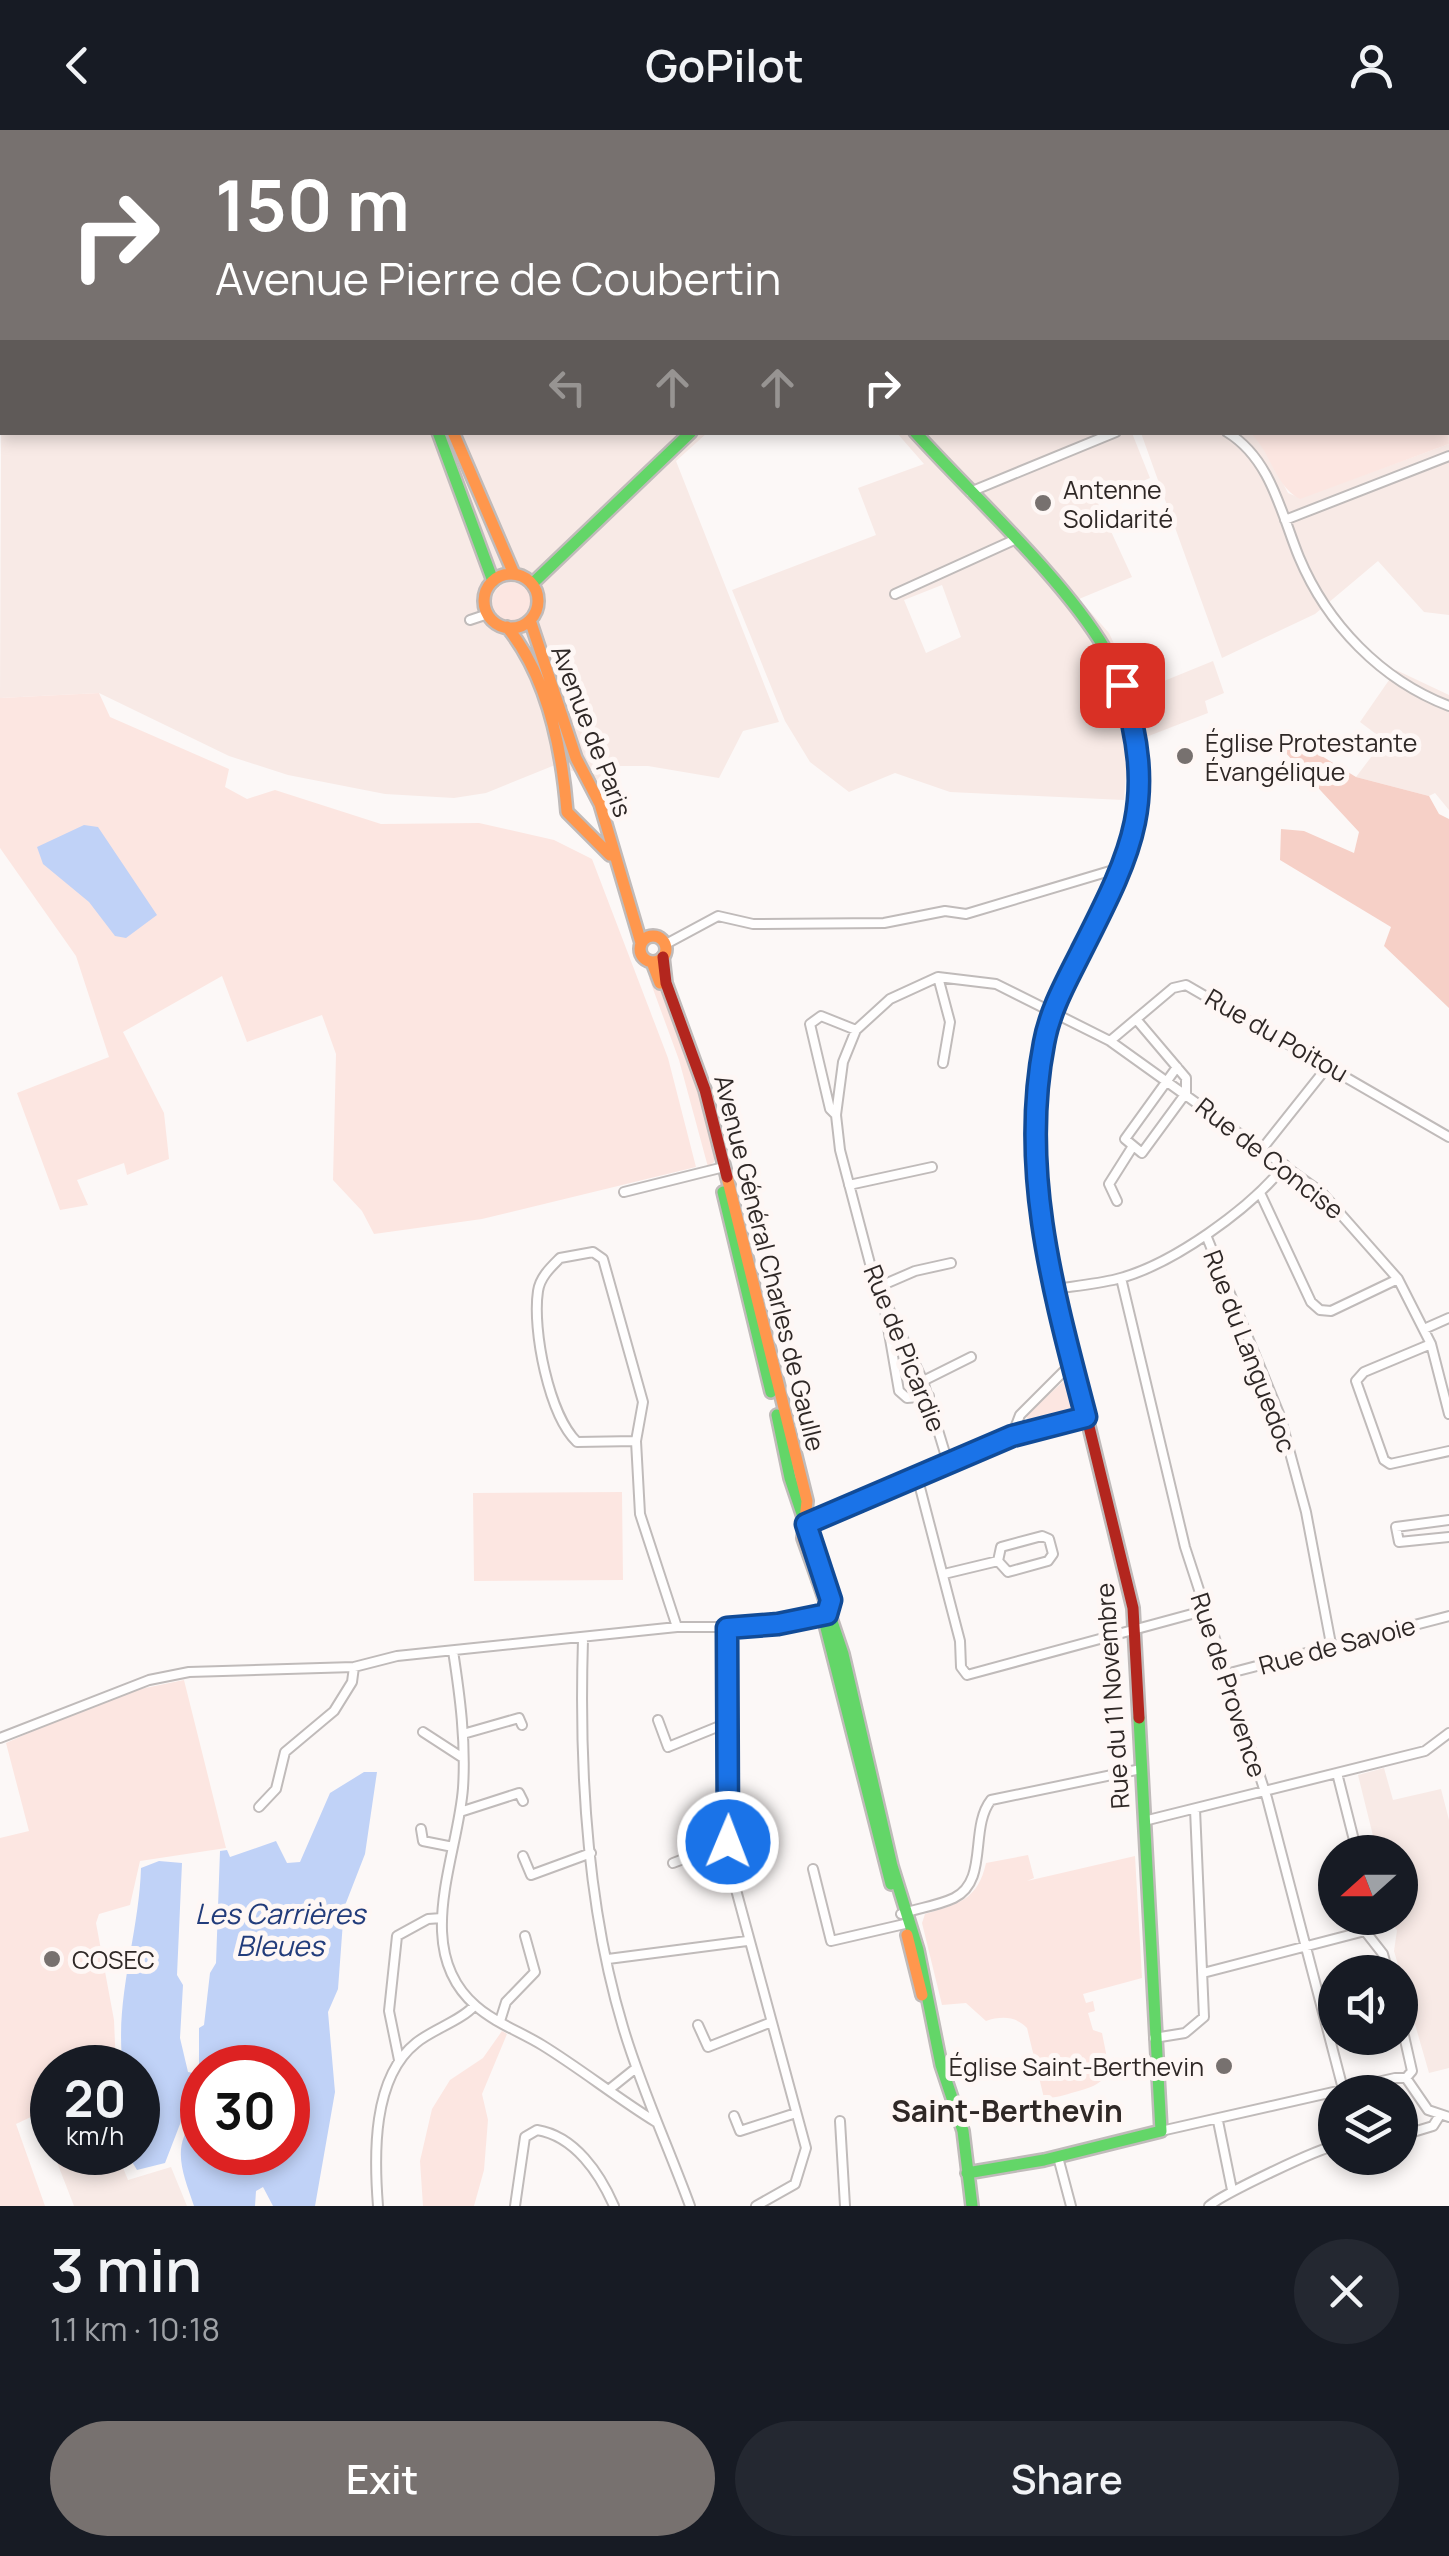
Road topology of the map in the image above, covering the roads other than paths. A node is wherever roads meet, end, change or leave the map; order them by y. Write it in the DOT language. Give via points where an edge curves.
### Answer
graph roads {
  1 [pos="439,435"];
  2 [pos="454,435"];
  3 [pos="687,435"];
  4 [pos="918,435"];
  5 [pos="1109,435"];
  6 [pos="1229,435"];
  7 [pos="1449,456"];
  8 [pos="970,492"];
  9 [pos="1285,520"];
  10 [pos="1014,540"];
  11 [pos="514,574"];
  12 [pos="493,581"];
  13 [pos="532,584"];
  14 [pos="895,594"];
  15 [pos="488,614"];
  16 [pos="470,620"];
  17 [pos="530,620"];
  18 [pos="506,627"];
  19 [pos="1449,706"];
  20 [pos="612,857"];
  21 [pos="1125,866"];
  22 [pos="632,909"];
  23 [pos="654,936"];
  24 [pos="642,943"];
  25 [pos="660,954"];
  26 [pos="938,978"];
  27 [pos="1052,1011"];
  28 [pos="1136,1019"];
  29 [pos="856,1030"];
  30 [pos="1110,1040"];
  31 [pos="943,1063"];
  32 [pos="1328,1066"];
  33 [pos="1177,1067"];
  34 [pos="1168,1080"];
  35 [pos="1186,1093"];
  36 [pos="836,1115"];
  37 [pos="1449,1137"];
  38 [pos="1133,1146"];
  39 [pos="1262,1149"];
  40 [pos="1285,1166"];
  41 [pos="932,1167"];
  42 [pos="721,1168"];
  43 [pos="849,1184"];
  44 [pos="624,1192"];
  45 [pos="1261,1195"];
  46 [pos="1117,1201"];
  47 [pos="1206,1235"];
  48 [pos="952,1263"];
  49 [pos="1120,1278"];
  50 [pos="1398,1278"];
  51 [pos="878,1287"];
  52 [pos="1054,1289"];
  53 [pos="885,1306"];
  54 [pos="1449,1318"];
  55 [pos="1424,1329"];
  56 [pos="1431,1344"];
  57 [pos="971,1357"];
  58 [pos="1072,1363"];
  59 [pos="923,1381"];
  60 [pos="929,1396"];
  61 [pos="1449,1414"];
  62 [pos="1086,1417"];
  63 [pos="1012,1436"];
  64 [pos="636,1440"];
  65 [pos="1449,1451"];
  66 [pos="948,1463"];
  67 [pos="917,1476"];
  68 [pos="1449,1520"];
  69 [pos="806,1524"];
  70 [pos="1449,1537"];
  71 [pos="998,1561"];
  72 [pos="944,1574"];
  73 [pos="1203,1611"];
  74 [pos="827,1614"];
  75 [pos="1449,1616"];
  76 [pos="678,1627"];
  77 [pos="727,1628"];
  78 [pos="1135,1631"];
  79 [pos="582,1639"];
  80 [pos="1331,1644"];
  81 [pos="453,1651"];
  82 [pos="354,1668"];
  83 [pos="1226,1674"];
  84 [pos="658,1720"];
  85 [pos="727,1723"];
  86 [pos="522,1724"];
  87 [pos="423,1732"];
  88 [pos="1449,1732"];
  89 [pos="462,1734"];
  90 [pos="0,1738"];
  91 [pos="1449,1743"];
  92 [pos="1434,1746"];
  93 [pos="463,1758"];
  94 [pos="1140,1769"];
  95 [pos="1337,1773"];
  96 [pos="1265,1793"];
  97 [pos="523,1801"];
  98 [pos="259,1807"];
  99 [pos="1194,1809"];
  100 [pos="460,1812"];
  101 [pos="1144,1820"];
  102 [pos="421,1829"];
  103 [pos="1353,1835"];
  104 [pos="728,1842"];
  105 [pos="453,1847"];
  106 [pos="591,1853"];
  107 [pos="523,1856"];
  108 [pos="674,1863"];
  109 [pos="813,1869"];
  110 [pos="442,1918"];
  111 [pos="905,1918"];
  112 [pos="1350,1935"];
  113 [pos="1368,1935"];
  114 [pos="525,1936"];
  115 [pos="747,1941"];
  116 [pos="1307,1946"];
  117 [pos="1383,1955"];
  118 [pos="608,1959"];
  119 [pos="1203,1973"];
  120 [pos="475,2006"];
  121 [pos="500,2021"];
  122 [pos="769,2023"];
  123 [pos="698,2025"];
  124 [pos="1154,2038"];
  125 [pos="399,2060"];
  126 [pos="636,2068"];
  127 [pos="1340,2075"];
  128 [pos="611,2088"];
  129 [pos="1418,2095"];
  130 [pos="1318,2096"];
  131 [pos="796,2113"];
  132 [pos="734,2116"];
  133 [pos="1444,2116"];
  134 [pos="840,2121"];
  135 [pos="1218,2121"];
  136 [pos="658,2123"];
  137 [pos="1161,2131"];
  138 [pos="1418,2131"];
  139 [pos="1318,2149"];
  140 [pos="1058,2156"];
  141 [pos="968,2173"];
  142 [pos="1230,2192"];
  143 [pos="378,2206"];
  144 [pos="515,2206"];
  145 [pos="614,2206"];
  146 [pos="690,2206"];
  147 [pos="756,2206"];
  148 [pos="845,2206"];
  149 [pos="972,2206"];
  150 [pos="1071,2206"];
  151 [pos="1209,2206"];
  152 [pos="1232,2206"];
  1 -- 12 [label="main road"];
  2 -- 11 [label="main road"];
  3 -- 13 [label="main road"];
  4 -- 8 [label="main road, Rue du 11 Novembre"];
  5 -- 8 [label="street"];
  6 -- 9 [label="street" via="1262,466"];
  7 -- 9 [label="street"];
  8 -- 10 [label="main road, Rue du 11 Novembre"];
  9 -- 19 [label="street" via="1336,622 1389,674"];
  10 -- 14 [label="street"];
  10 -- 21 [label="main road, Rue du 11 Novembre" via="1078,610 1122,685 1140,775"];
  11 -- 12 [label="main road"];
  11 -- 13 [label="main road"];
  12 -- 15 [label="main road" via="484,600"];
  13 -- 17 [label="main road" via="538,603"];
  15 -- 16 [label="street"];
  15 -- 18 [label="main road"];
  17 -- 18 [label="main road"];
  17 -- 20 [label="main road, Avenue de Paris" via="574,752 600,804"];
  18 -- 20 [label="main road, Avenue de Paris" via="521,644 566,762 567,812"];
  20 -- 22 [label="main road, Avenue de Paris"];
  21 -- 25 [label="street" via="966,914 945,911 884,923 753,924 718,916"];
  21 -- 27 [label="main road, Rue du 11 Novembre"];
  22 -- 23 [label="main road, Avenue de Paris"];
  22 -- 24 [label="main road, Avenue de Paris"];
  23 -- 24 [label="main road"];
  23 -- 25 [label="main road"];
  24 -- 25 [label="main road, Avenue Général Charles de Gaulle" via="642,955"];
  25 -- 42 [label="main road, Avenue Général Charles de Gaulle" via="705,1090"];
  26 -- 27 [label="street" via="996,984"];
  26 -- 29 [label="street" via="890,998"];
  26 -- 31 [label="street" via="950,1022"];
  27 -- 30 [label="street, Rue de Concise"];
  27 -- 52 [label="main road, Rue du 11 Novembre" via="1034,1143 1040,1225"];
  28 -- 30 [label="street, Rue du Poitou"];
  28 -- 32 [label="street, Rue du Poitou" via="1186,985"];
  28 -- 33 [label="street"];
  29 -- 36 [label="street, Rue de Picardie"];
  29 -- 36 [label="street, Rue de Picardie" via="821,1016 810,1024"];
  30 -- 34 [label="street, Rue de Concise"];
  32 -- 37 [label="street, Rue du Poitou"];
  32 -- 39 [label="street"];
  33 -- 34 [label="street"];
  33 -- 35 [label="street"];
  34 -- 35 [label="street, Rue de Concise"];
  34 -- 38 [label="street" via="1125,1140"];
  35 -- 38 [label="street" via="1142,1153"];
  35 -- 39 [label="street, Rue de Concise"];
  36 -- 43 [label="street, Rue de Picardie"];
  38 -- 46 [label="street" via="1110,1184"];
  39 -- 40 [label="street, Rue de Concise"];
  40 -- 45 [label="street"];
  40 -- 50 [label="street, Rue de Concise" via="1354,1225"];
  41 -- 43 [label="street"];
  42 -- 44 [label="street"];
  42 -- 69 [label="main road, Avenue Général Charles de Gaulle" via="807,1501"];
  43 -- 51 [label="street, Rue de Picardie"];
  45 -- 47 [label="street"];
  45 -- 50 [label="street" via="1320,1310 1331,1311"];
  47 -- 49 [label="street"];
  47 -- 80 [label="street, Rue du Languedoc" via="1280,1416"];
  48 -- 51 [label="street"];
  49 -- 52 [label="street"];
  49 -- 73 [label="street, Rue de Provence"];
  50 -- 55 [label="street, Rue de Concise"];
  51 -- 53 [label="street, Rue de Picardie"];
  52 -- 58 [label="main road, Rue du 11 Novembre"];
  53 -- 59 [label="street, Rue de Picardie"];
  53 -- 60 [label="street" via="899,1391 907,1398"];
  54 -- 55 [label="street"];
  55 -- 56 [label="street, Rue de Concise"];
  56 -- 61 [label="street, Rue de Concise"];
  56 -- 65 [label="street" via="1356,1381 1384,1460"];
  57 -- 59 [label="street"];
  58 -- 62 [label="main road, Rue du 11 Novembre"];
  58 -- 63 [label="street" via="1020,1415"];
  59 -- 60 [label="street, Rue de Picardie"];
  60 -- 66 [label="street, Rue de Picardie"];
  62 -- 63 [label="street"];
  62 -- 78 [label="main road, Rue du 11 Novembre"];
  63 -- 66 [label="street"];
  64 -- 64 [label="street" via="643,1402 603,1259 593,1252 560,1258 538,1288 540,1342 564,1429 577,1442"];
  64 -- 76 [label="street" via="640,1514"];
  66 -- 67 [label="street"];
  67 -- 69 [label="street"];
  67 -- 72 [label="street"];
  68 -- 70 [label="street" via="1396,1527 1399,1542"];
  69 -- 74 [label="main road, Avenue Général Charles de Gaulle" via="831,1600"];
  71 -- 71 [label="street" via="1008,1572 1048,1561 1049,1539 1001,1547"];
  71 -- 72 [label="street"];
  72 -- 78 [label="street" via="967,1675"];
  73 -- 78 [label="street"];
  73 -- 83 [label="street, Rue de Provence"];
  74 -- 77 [label="street"];
  74 -- 111 [label="main road, Avenue Général Charles de Gaulle" via="884,1868"];
  75 -- 80 [label="street, Rue de Savoie"];
  76 -- 77 [label="street"];
  76 -- 79 [label="street"];
  77 -- 85 [label="street"];
  78 -- 94 [label="main road, Rue du 11 Novembre"];
  79 -- 81 [label="street"];
  79 -- 106 [label="street"];
  80 -- 83 [label="street, Rue de Savoie"];
  81 -- 82 [label="street" via="382,1658"];
  81 -- 89 [label="street"];
  82 -- 90 [label="street" via="189,1672 149,1680"];
  82 -- 98 [label="street" via="334,1712 286,1752 276,1789"];
  83 -- 96 [label="street, Rue de Provence"];
  84 -- 85 [label="street" via="668,1747"];
  85 -- 104 [label="street"];
  86 -- 89 [label="street" via="519,1718"];
  87 -- 93 [label="street"];
  88 -- 92 [label="street"];
  89 -- 93 [label="street"];
  91 -- 92 [label="street"];
  92 -- 95 [label="street"];
  93 -- 100 [label="street"];
  94 -- 101 [label="main road, Rue du 11 Novembre"];
  94 -- 111 [label="street" via="991,1800 978,1824 966,1888"];
  95 -- 96 [label="street"];
  95 -- 103 [label="street"];
  96 -- 99 [label="street"];
  96 -- 116 [label="street, Rue de Provence"];
  97 -- 100 [label="street" via="519,1792"];
  99 -- 101 [label="street"];
  99 -- 119 [label="street"];
  100 -- 105 [label="street"];
  101 -- 124 [label="main road, Rue du 11 Novembre"];
  102 -- 105 [label="street" via="423,1842"];
  104 -- 108 [label="street"];
  104 -- 115 [label="street"];
  105 -- 110 [label="street"];
  106 -- 107 [label="street" via="531,1875"];
  106 -- 118 [label="street"];
  109 -- 111 [label="street" via="830,1941"];
  110 -- 120 [label="street" via="450,1964"];
  110 -- 125 [label="street" via="398,1936 389,2011"];
  111 -- 141 [label="main road, Avenue Général Charles de Gaulle" via="914,1976 962,2132"];
  112 -- 116 [label="street"];
  113 -- 117 [label="street"];
  114 -- 121 [label="street" via="536,1972 506,2002"];
  115 -- 118 [label="street"];
  115 -- 122 [label="street"];
  116 -- 119 [label="street"];
  116 -- 127 [label="street, Rue de Provence"];
  118 -- 126 [label="street"];
  119 -- 124 [label="street" via="1199,2025"];
  120 -- 121 [label="street"];
  120 -- 125 [label="street"];
  121 -- 128 [label="street"];
  122 -- 123 [label="street" via="708,2047"];
  122 -- 131 [label="street"];
  124 -- 137 [label="main road, Rue du 11 Novembre"];
  125 -- 143 [label="street" via="376,2146"];
  126 -- 128 [label="street"];
  126 -- 136 [label="street"];
  128 -- 136 [label="street"];
  129 -- 133 [label="street" via="1428,2110"];
  130 -- 135 [label="street"];
  131 -- 132 [label="street" via="740,2131"];
  131 -- 147 [label="street" via="806,2148 799,2176 786,2192"];
  133 -- 138 [label="street"];
  134 -- 148 [label="street"];
  135 -- 137 [label="street"];
  135 -- 142 [label="street"];
  136 -- 146 [label="street"];
  137 -- 140 [label="main road"];
  139 -- 142 [label="street"];
  140 -- 141 [label="main road"];
  140 -- 150 [label="street"];
  141 -- 149 [label="main road, Avenue Général Charles de Gaulle"];
  142 -- 151 [label="street"];
  142 -- 152 [label="street"];
  144 -- 145 [label="street" via="525,2137 537,2130 586,2158"];
}
